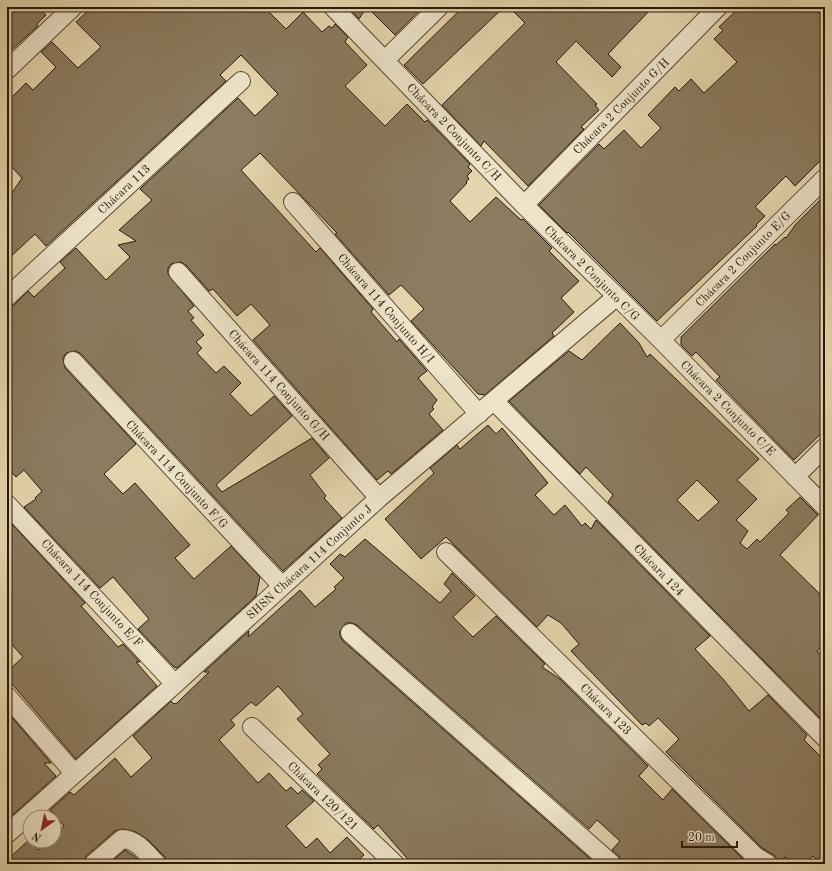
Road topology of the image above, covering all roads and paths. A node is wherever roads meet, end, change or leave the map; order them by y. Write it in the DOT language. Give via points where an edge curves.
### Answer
graph roads {
  1 [pos="333,7"];
  2 [pos="439,7"];
  3 [pos="718,7"];
  4 [pos="70,8"];
  5 [pos="384,60"];
  6 [pos="7,70"];
  7 [pos="241,81"];
  8 [pos="825,178"];
  9 [pos="293,202"];
  10 [pos="524,205"];
  11 [pos="178,272"];
  12 [pos="616,296"];
  13 [pos="7,298"];
  14 [pos="661,340"];
  15 [pos="73,361"];
  16 [pos="494,402"];
  17 [pos="479,414"];
  18 [pos="825,447"];
  19 [pos="795,477"];
  20 [pos="379,498"];
  21 [pos="7,504"];
  22 [pos="825,507"];
  23 [pos="446,552"];
  24 [pos="282,586"];
  25 [pos="350,633"];
  26 [pos="175,684"];
  27 [pos="7,696"];
  28 [pos="252,727"];
  29 [pos="825,738"];
  30 [pos="74,773"];
  31 [pos="7,834"];
  32 [pos="93,864"];
  33 [pos="157,864"];
  34 [pos="395,864"];
  35 [pos="612,864"];
  36 [pos="768,864"];
  1 -- 5 [label="street, Chácara 2 Conjunto C/H"];
  2 -- 5 [label="street"];
  3 -- 10 [label="street, Chácara 2 Conjunto G/H"];
  4 -- 6 [label="street"];
  5 -- 10 [label="street, Chácara 2 Conjunto C/H"];
  7 -- 13 [label="street, Chácara 113"];
  8 -- 14 [label="street, Chácara 2 Conjunto E/G"];
  9 -- 17 [label="street, Chácara 114 Conjunto H/I"];
  10 -- 12 [label="street, Chácara 2 Conjunto C/G"];
  11 -- 20 [label="street, Chácara 114 Conjunto G/H"];
  12 -- 14 [label="street, Chácara 2 Conjunto C/G"];
  12 -- 16 [label="street, SHSN Chácara 114 Conjunto J"];
  14 -- 19 [label="street, Chácara 2 Conjunto C/E"];
  15 -- 24 [label="street, Chácara 114 Conjunto F/G"];
  16 -- 17 [label="street, SHSN Chácara 114 Conjunto J"];
  16 -- 29 [label="street, Chácara 124"];
  17 -- 20 [label="street, SHSN Chácara 114 Conjunto J"];
  18 -- 19 [label="street"];
  19 -- 22 [label="street, Chácara 2 Conjunto C/E"];
  20 -- 24 [label="street, SHSN Chácara 114 Conjunto J"];
  21 -- 26 [label="street, Chácara 114 Conjunto E/F"];
  23 -- 36 [label="street, Chácara 123" via="754,856"];
  24 -- 26 [label="street, SHSN Chácara 114 Conjunto J"];
  25 -- 35 [label="street"];
  26 -- 30 [label="street, SHSN Chácara 114 Conjunto J"];
  27 -- 30 [label="street"];
  28 -- 34 [label="street, Chácara 120/121"];
  30 -- 31 [label="street, SHSN Chácara 114 Conjunto J"];
  32 -- 33 [label="street" via="122,839 139,845"];
}
